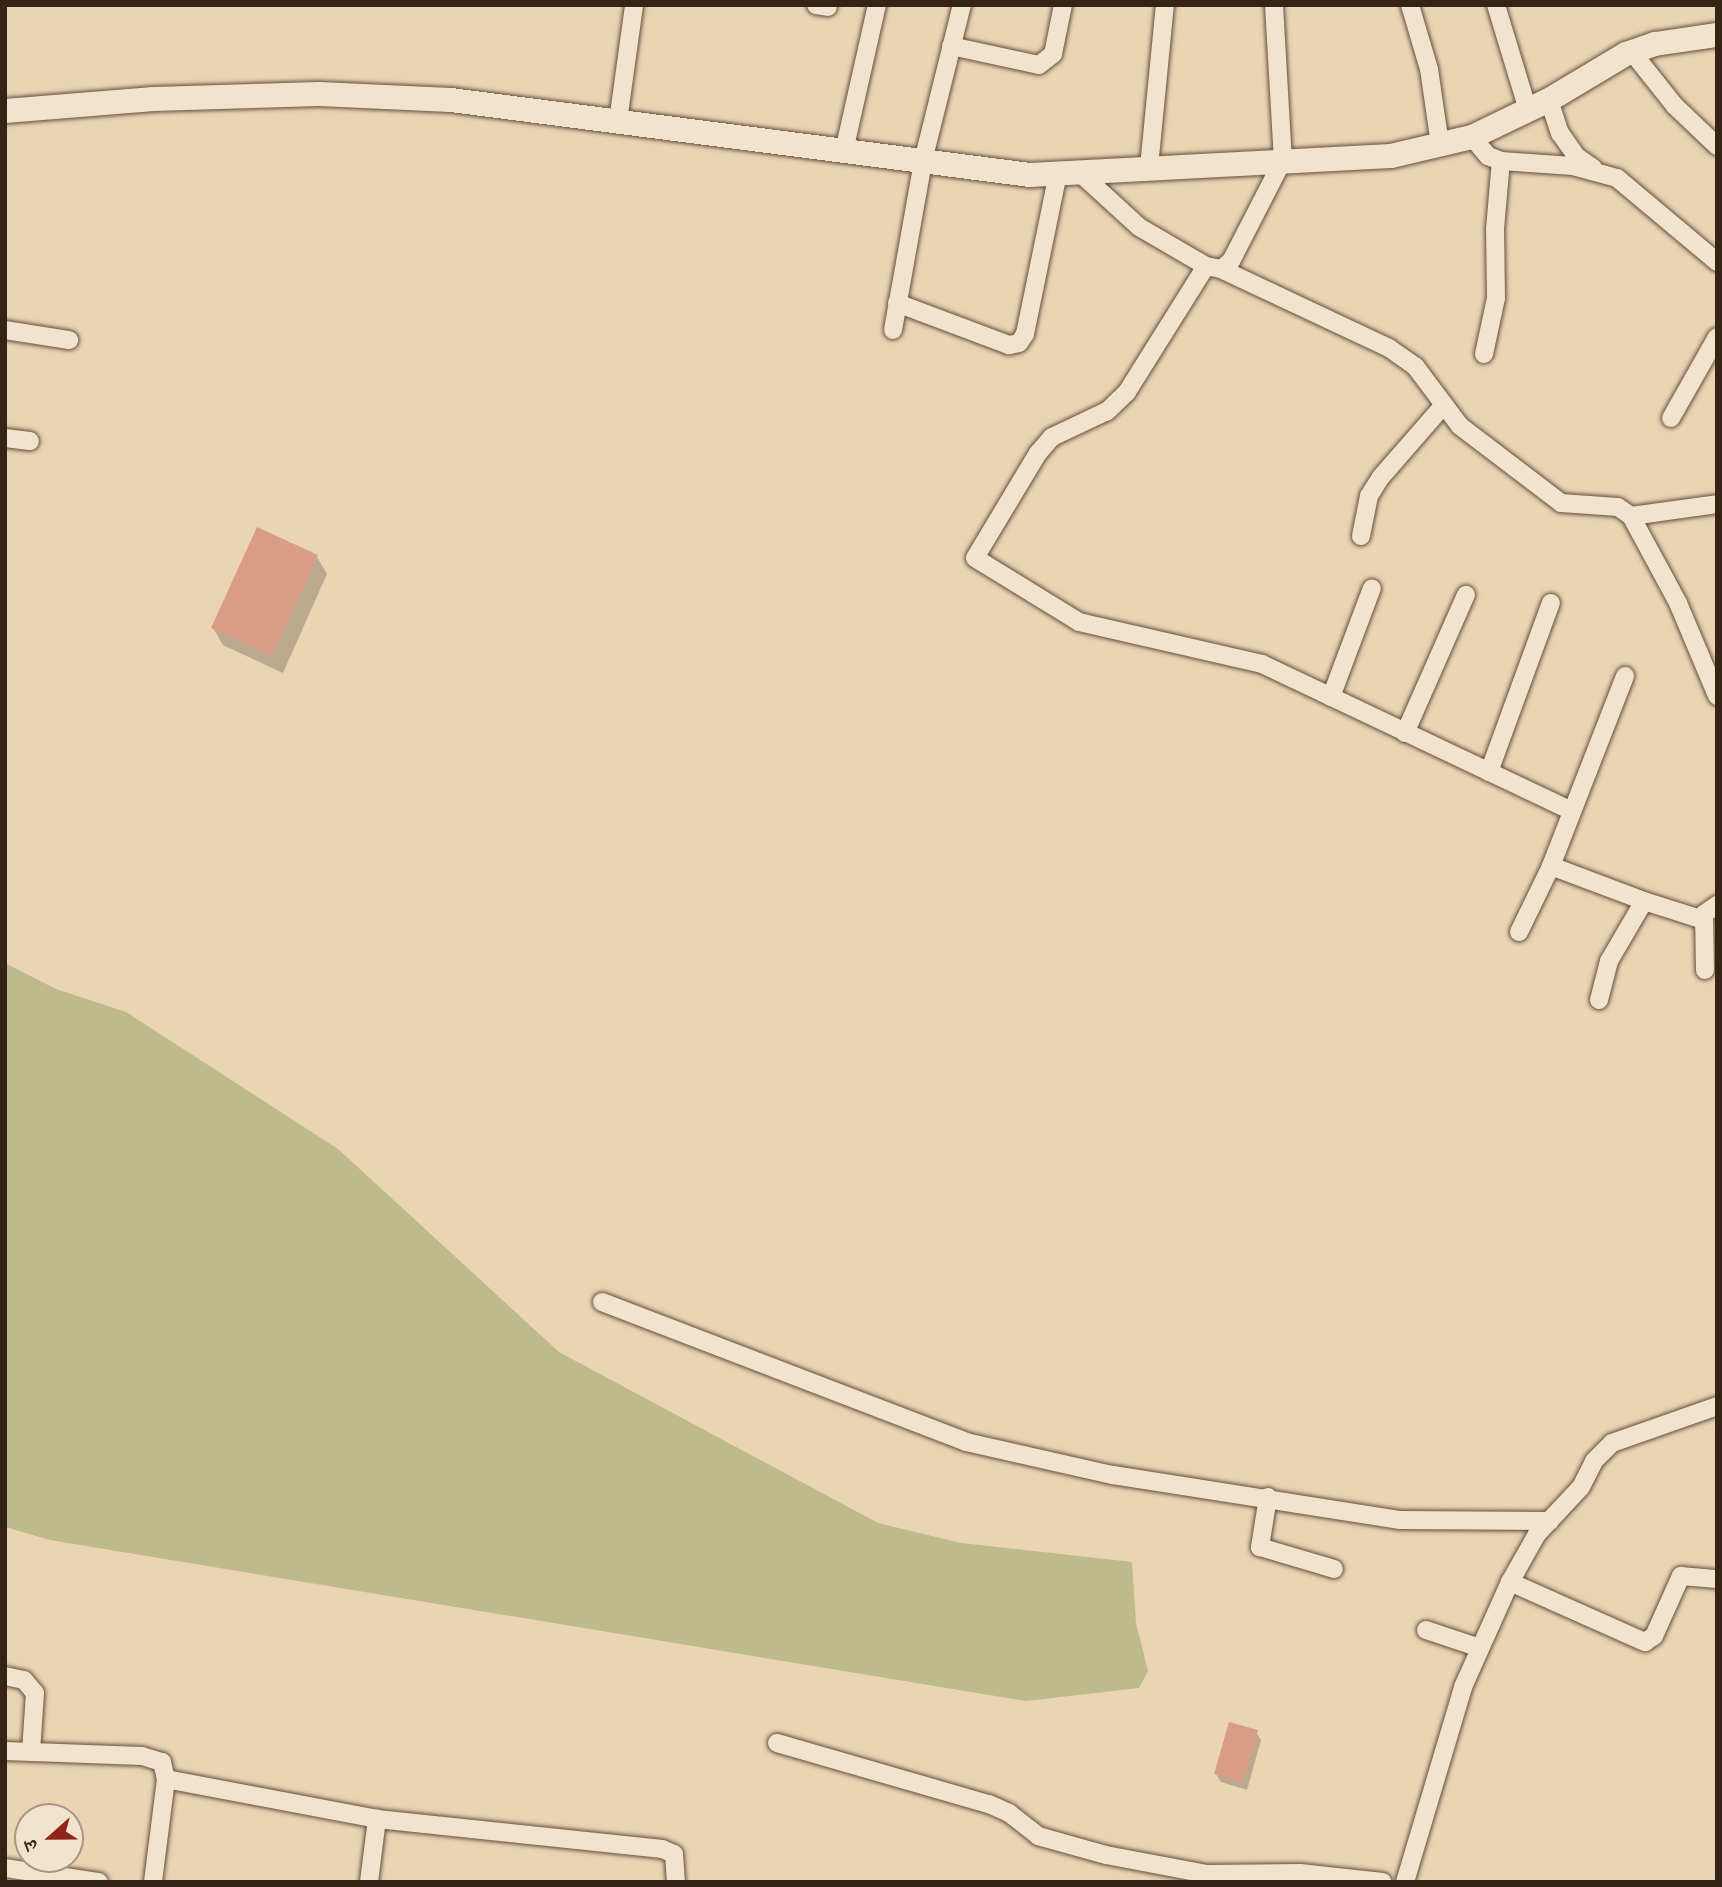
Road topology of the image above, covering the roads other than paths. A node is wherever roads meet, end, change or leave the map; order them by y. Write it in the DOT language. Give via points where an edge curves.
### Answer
graph roads {
  1 [pos="634,5"];
  2 [pos="877,5"];
  3 [pos="962,5"];
  4 [pos="1063,5"];
  5 [pos="1165,5"];
  6 [pos="1274,5"];
  7 [pos="1410,5"];
  8 [pos="1496,5"];
  9 [pos="1717,35"];
  10 [pos="951,46"];
  11 [pos="1632,52"];
  12 [pos="1539,105"];
  13 [pos="5,111"];
  14 [pos="618,121"];
  15 [pos="1472,137"];
  16 [pos="1440,144"];
  17 [pos="1717,146"];
  18 [pos="844,150"];
  19 [pos="1283,160"];
  20 [pos="923,161"];
  21 [pos="1501,162"];
  22 [pos="1149,167"];
  23 [pos="1068,172"];
  24 [pos="1599,172"];
  25 [pos="1717,262"];
  26 [pos="1213,267"];
  27 [pos="897,303"];
  28 [pos="5,330"];
  29 [pos="893,330"];
  30 [pos="1717,337"];
  31 [pos="69,340"];
  32 [pos="1484,354"];
  33 [pos="1442,407"];
  34 [pos="1671,418"];
  35 [pos="5,438"];
  36 [pos="30,442"];
  37 [pos="1717,504"];
  38 [pos="1631,516"];
  39 [pos="1361,536"];
  40 [pos="1372,588"];
  41 [pos="1466,595"];
  42 [pos="1551,603"];
  43 [pos="1625,676"];
  44 [pos="1717,696"];
  45 [pos="1331,697"];
  46 [pos="1405,733"];
  47 [pos="1489,772"];
  48 [pos="1572,811"];
  49 [pos="1551,866"];
  50 [pos="1644,901"];
  51 [pos="1717,905"];
  52 [pos="1704,920"];
  53 [pos="1519,932"];
  54 [pos="1705,970"];
  55 [pos="1600,1000"];
  56 [pos="602,1301"];
  57 [pos="1717,1406"];
  58 [pos="1268,1497"];
  59 [pos="1550,1521"];
  60 [pos="1334,1569"];
  61 [pos="1717,1580"];
  62 [pos="1510,1582"];
  63 [pos="1426,1630"];
  64 [pos="1480,1648"];
  65 [pos="5,1676"];
  66 [pos="777,1743"];
  67 [pos="5,1751"];
  68 [pos="31,1752"];
  69 [pos="166,1779"];
  70 [pos="377,1819"];
  71 [pos="5,1868"];
  72 [pos="99,1882"];
  73 [pos="153,1882"];
  74 [pos="369,1882"];
  75 [pos="676,1882"];
  76 [pos="1382,1882"];
  77 [pos="1405,1882"];
  1 -- 14 [label="street"];
  2 -- 18 [label="street"];
  3 -- 10 [label="street"];
  4 -- 10 [label="street" via="1053,54 1039,65"];
  5 -- 22 [label="street"];
  6 -- 19 [label="street"];
  7 -- 16 [label="street" via="1429,69"];
  8 -- 12 [label="street"];
  9 -- 11 [label="street"];
  10 -- 20 [label="street"];
  11 -- 12 [label="street"];
  11 -- 17 [label="street" via="1675,106"];
  12 -- 15 [label="street"];
  12 -- 24 [label="street" via="1576,156"];
  13 -- 14 [label="street" via="153,99 319,94 451,100"];
  14 -- 18 [label="street"];
  15 -- 16 [label="street"];
  15 -- 21 [label="street" via="1488,156"];
  16 -- 19 [label="street" via="1391,156"];
  18 -- 20 [label="street"];
  19 -- 22 [label="street"];
  19 -- 26 [label="street" via="1231,261"];
  20 -- 23 [label="street" via="1030,175"];
  20 -- 27 [label="street"];
  21 -- 24 [label="street"];
  21 -- 32 [label="street" via="1495,229 1496,298"];
  22 -- 23 [label="street"];
  23 -- 26 [label="street" via="1139,228"];
  23 -- 27 [label="street" via="1026,334 1019,343 1009,345"];
  24 -- 25 [label="street" via="1632,189"];
  26 -- 33 [label="street" via="1389,348 1415,366"];
  26 -- 45 [label="street" via="1127,392 1107,411 1052,437 975,558 1079,622 1262,664"];
  27 -- 29 [label="street"];
  28 -- 31 [label="street"];
  30 -- 34 [label="street"];
  33 -- 38 [label="street" via="1520,476 1561,503 1618,507"];
  33 -- 39 [label="street" via="1386,468 1369,496"];
  35 -- 36 [label="street"];
  37 -- 38 [label="street"];
  38 -- 44 [label="street" via="1678,603"];
  40 -- 45 [label="street"];
  41 -- 46 [label="street"];
  42 -- 47 [label="street"];
  43 -- 48 [label="street"];
  45 -- 46 [label="street"];
  46 -- 47 [label="street"];
  47 -- 48 [label="street"];
  48 -- 49 [label="street"];
  49 -- 50 [label="street"];
  49 -- 53 [label="street"];
  50 -- 52 [label="street"];
  50 -- 55 [label="street" via="1609,961"];
  51 -- 52 [label="street"];
  52 -- 54 [label="street"];
  56 -- 58 [label="street" via="966,1442 1113,1475"];
  57 -- 59 [label="street" via="1612,1443"];
  58 -- 59 [label="street" via="1401,1520"];
  58 -- 60 [label="street" via="1260,1547"];
  59 -- 62 [label="street" via="1537,1534"];
  61 -- 62 [label="street" via="1681,1576 1654,1636 1645,1642"];
  62 -- 64 [label="street"];
  63 -- 64 [label="street"];
  64 -- 77 [label="street" via="1463,1687"];
  65 -- 68 [label="street" via="24,1680 36,1693"];
  66 -- 76 [label="street" via="989,1804 1038,1836 1106,1855 1208,1874 1300,1873 1363,1876"];
  67 -- 68 [label="street"];
  68 -- 69 [label="street" via="153,1758 166,1768"];
  69 -- 70 [label="street"];
  69 -- 73 [label="street"];
  70 -- 74 [label="street"];
  70 -- 75 [label="street" via="662,1849 674,1854"];
  71 -- 72 [label="street"];
}
